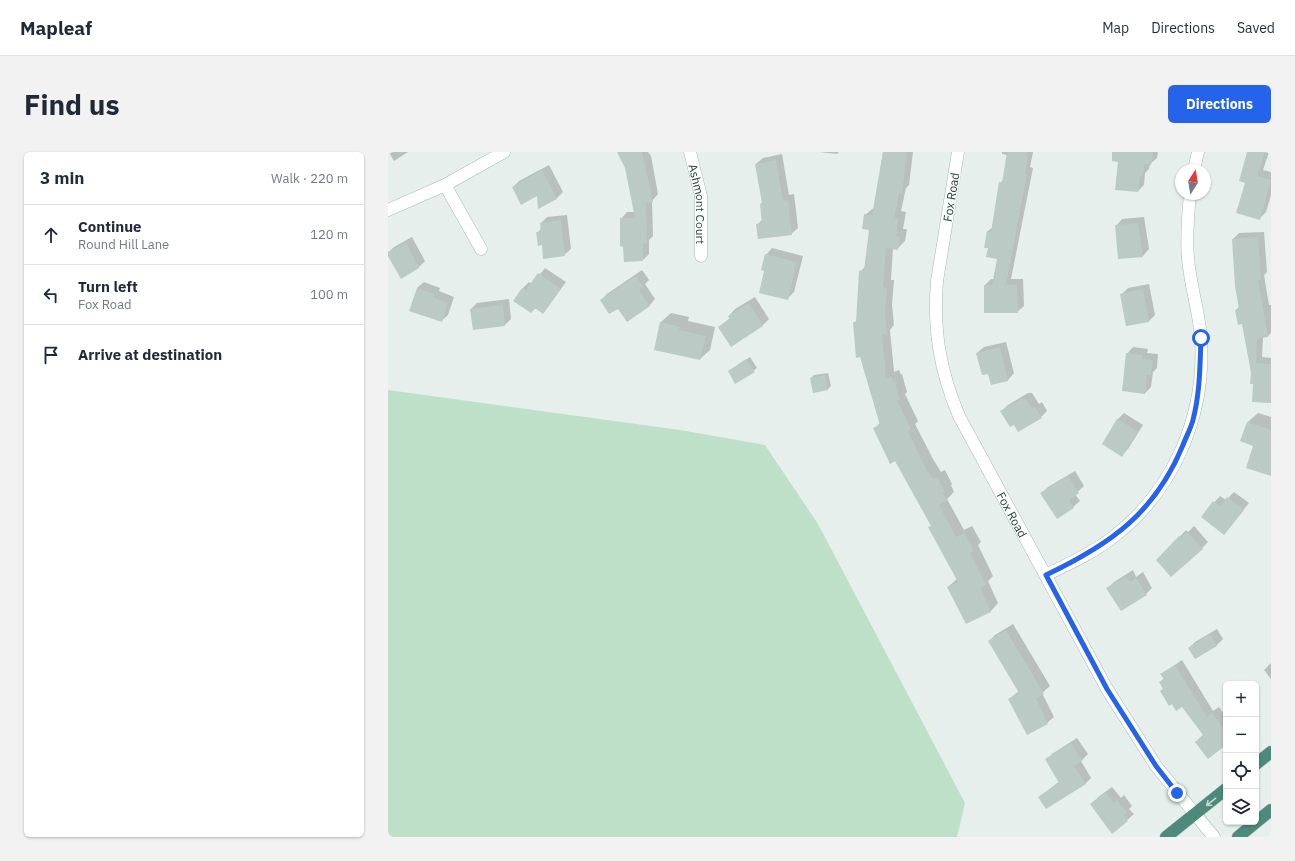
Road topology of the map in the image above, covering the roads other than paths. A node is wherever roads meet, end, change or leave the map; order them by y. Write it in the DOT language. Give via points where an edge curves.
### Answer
graph roads {
  1 [pos="504,152"];
  2 [pos="690,152"];
  3 [pos="958,152"];
  4 [pos="1198,152"];
  5 [pos="1195,164"];
  6 [pos="445,185"];
  7 [pos="1190,200"];
  8 [pos="388,210"];
  9 [pos="481,249"];
  10 [pos="701,256"];
  11 [pos="1046,575"];
  12 [pos="1271,752"];
  13 [pos="1259,762"];
  14 [pos="1223,791"];
  15 [pos="1271,810"];
  16 [pos="1195,814"];
  17 [pos="1166,837"];
  18 [pos="1214,837"];
  19 [pos="1238,837"];
  1 -- 6 [label="street"];
  2 -- 10 [label="street, Ashmont Court" via="701,196"];
  3 -- 11 [label="street, Fox Road" via="937,281 936,338 948,390 959,416"];
  4 -- 5 [label="street"];
  6 -- 8 [label="street"];
  6 -- 9 [label="street"];
  7 -- 11 [label="street" via="1188,257 1201,338 1200,382 1193,420 1178,458 1161,489 1141,512 1112,538"];
  11 -- 16 [label="street, Fox Road" via="1107,689 1138,739 1156,766"];
  12 -- 13 [label="highway"];
  14 -- 16 [label="highway, one-way"];
  15 -- 19 [label="highway"];
  16 -- 17 [label="highway"];
  16 -- 18 [label="street, Fox Road"];
}
